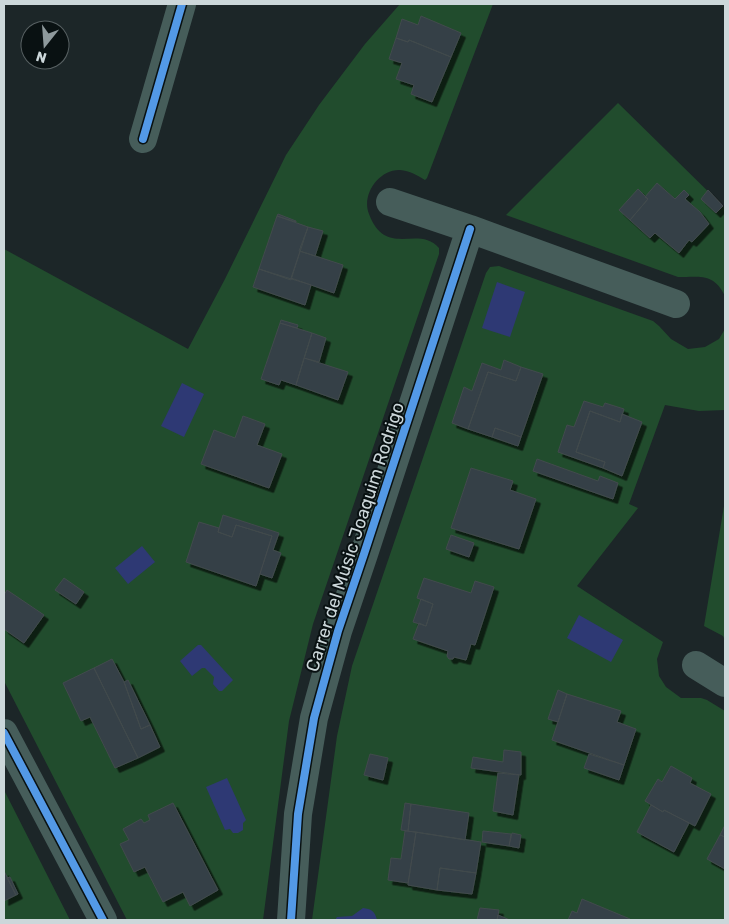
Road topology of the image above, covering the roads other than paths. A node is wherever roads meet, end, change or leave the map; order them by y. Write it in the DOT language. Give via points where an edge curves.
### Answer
graph roads {
  1 [pos="182,4"];
  2 [pos="143,139"];
  3 [pos="390,202"];
  4 [pos="470,229"];
  5 [pos="676,304"];
  6 [pos="696,665"];
  7 [pos="725,683"];
  8 [pos="4,733"];
  9 [pos="102,920"];
  10 [pos="291,920"];
  1 -- 2 [label="street"];
  3 -- 4 [label="street"];
  4 -- 5 [label="street"];
  4 -- 10 [label="street, Carrer del Músic Joaquim Rodrigo" via="338,631 317,708 298,814"];
  6 -- 7 [label="street"];
  8 -- 9 [label="street"];
}
